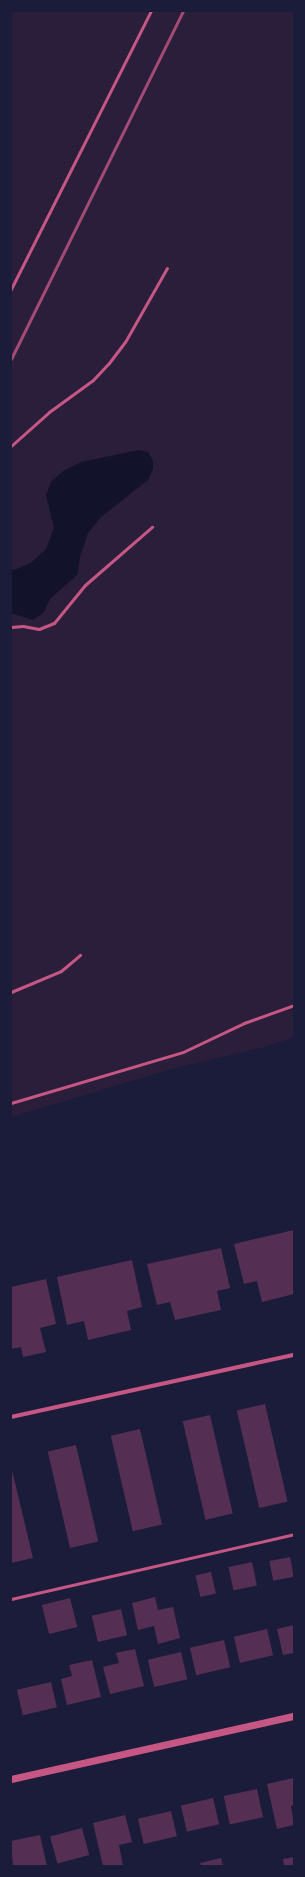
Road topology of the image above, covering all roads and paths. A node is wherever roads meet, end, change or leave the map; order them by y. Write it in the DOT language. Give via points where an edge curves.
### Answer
graph roads {
  1 [pos="151,11"];
  2 [pos="167,268"];
  3 [pos="11,289"];
  4 [pos="11,446"];
  5 [pos="152,527"];
  6 [pos="11,627"];
  7 [pos="80,955"];
  8 [pos="11,992"];
  9 [pos="294,1005"];
  10 [pos="11,1102"];
  11 [pos="294,1355"];
  12 [pos="11,1417"];
  13 [pos="294,1534"];
  14 [pos="11,1598"];
  15 [pos="294,1716"];
  16 [pos="11,1779"];
  1 -- 3 [label="lane"];
  2 -- 4 [label="lane" via="125,342 109,362 93,380 49,412"];
  5 -- 6 [label="lane" via="85,585 54,623 39,629"];
  7 -- 8 [label="lane" via="61,971"];
  9 -- 10 [label="lane" via="244,1023 183,1052"];
  11 -- 12 [label="street"];
  13 -- 14 [label="lane"];
  15 -- 16 [label="street"];
}
